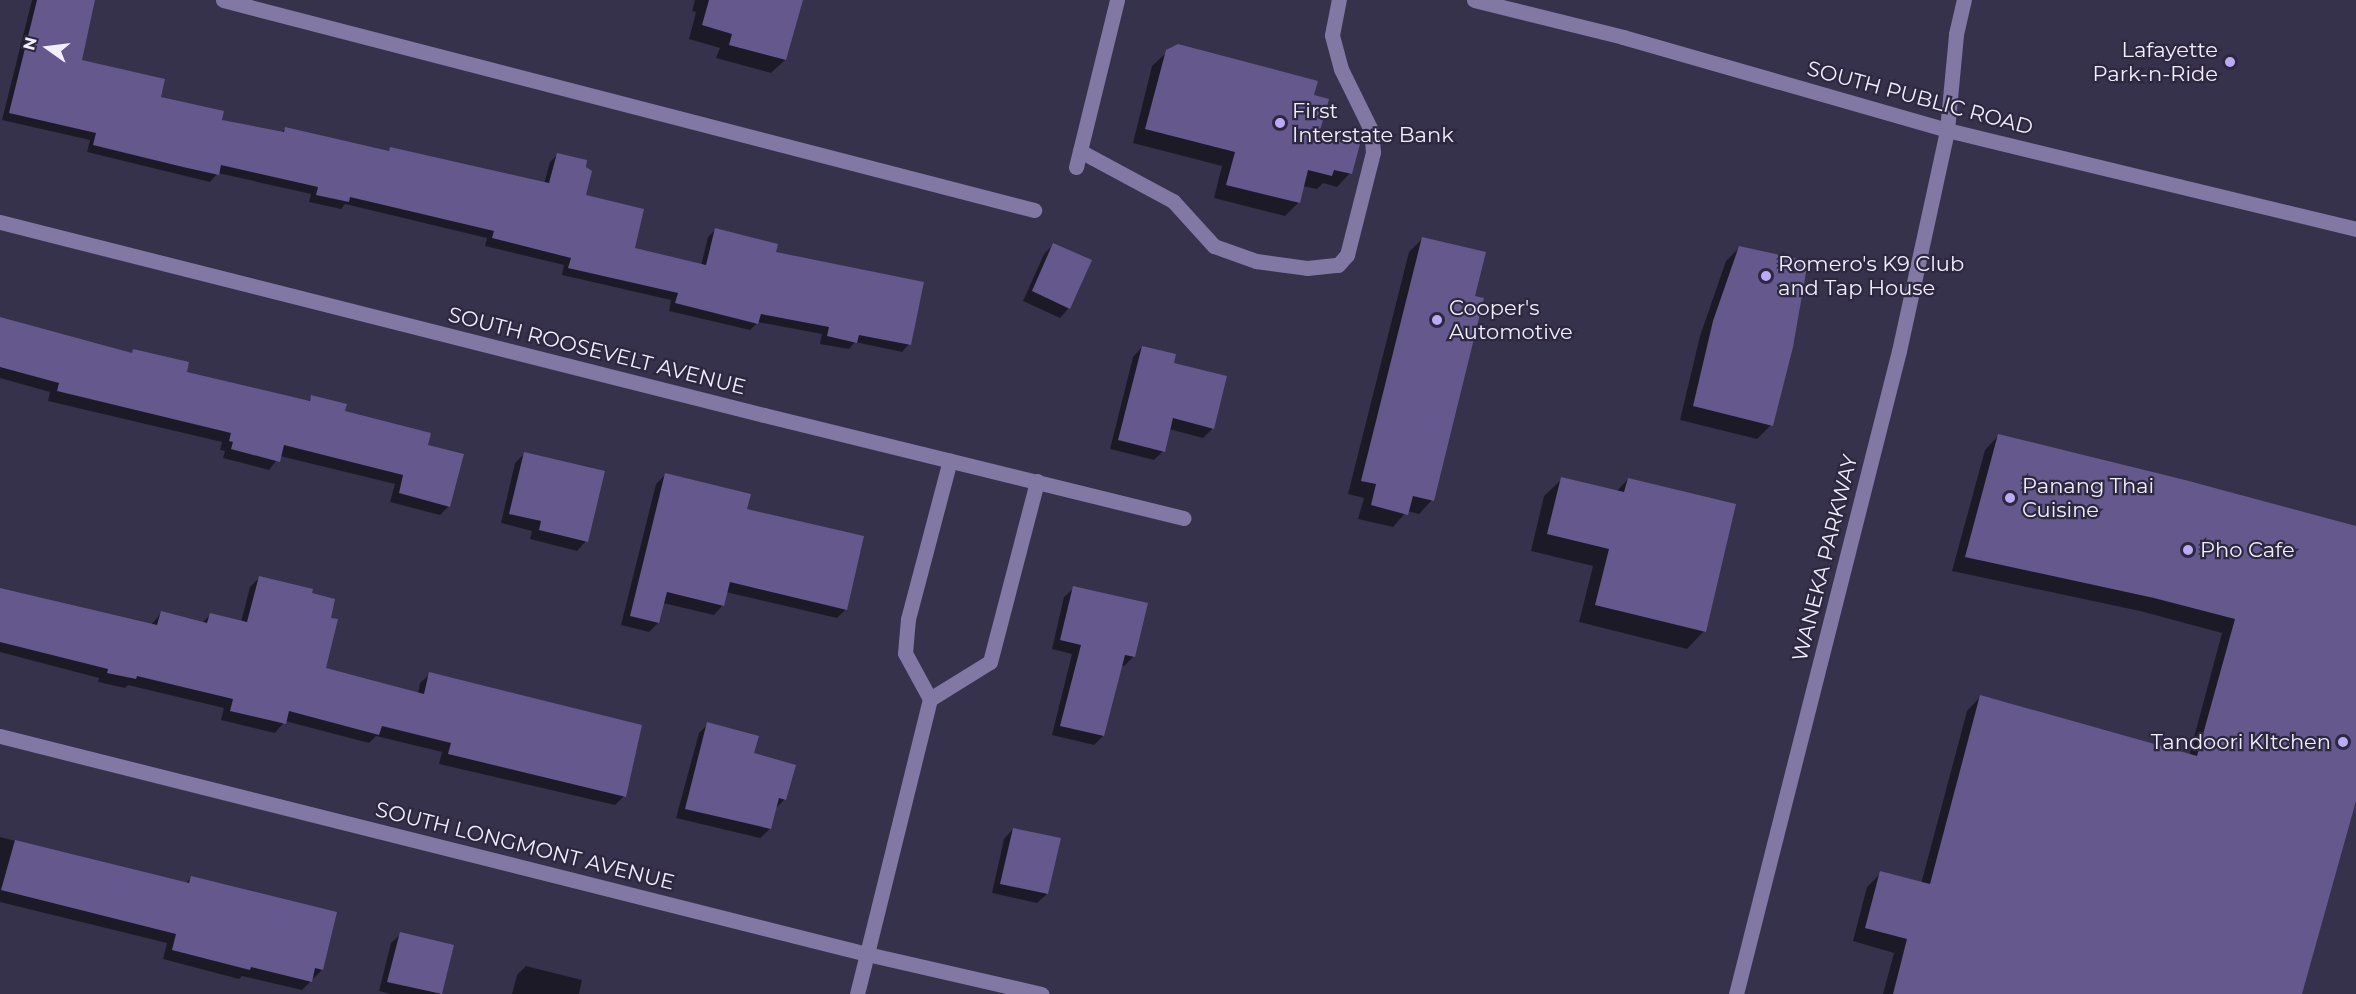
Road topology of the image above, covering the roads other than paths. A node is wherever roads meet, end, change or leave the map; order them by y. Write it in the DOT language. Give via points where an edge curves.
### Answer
graph roads {
  1 [pos="223,0"];
  2 [pos="1117,0"];
  3 [pos="1339,0"];
  4 [pos="1474,0"];
  5 [pos="1964,0"];
  6 [pos="1947,130"];
  7 [pos="1080,151"];
  8 [pos="1076,167"];
  9 [pos="1034,210"];
  10 [pos="0,222"];
  11 [pos="2356,229"];
  12 [pos="950,460"];
  13 [pos="1037,481"];
  14 [pos="1184,518"];
  15 [pos="930,699"];
  16 [pos="0,736"];
  17 [pos="867,954"];
  18 [pos="856,994"];
  19 [pos="1041,994"];
  20 [pos="1736,994"];
  1 -- 9 [label="street"];
  2 -- 7 [label="street"];
  3 -- 7 [label="street" via="1332,35 1341,69 1371,130 1373,152 1347,255 1338,265 1307,268 1256,261 1214,246 1173,201"];
  4 -- 6 [label="street, SOUTH PUBLIC ROAD" via="1623,37"];
  5 -- 6 [label="street, WANEKA PARKWAY" via="1956,34"];
  6 -- 11 [label="street, SOUTH PUBLIC ROAD"];
  6 -- 20 [label="street, WANEKA PARKWAY" via="1899,351"];
  7 -- 8 [label="street"];
  10 -- 12 [label="street, SOUTH ROOSEVELT AVENUE"];
  12 -- 13 [label="street, SOUTH ROOSEVELT AVENUE"];
  12 -- 15 [label="street" via="908,619 905,653"];
  13 -- 14 [label="street, SOUTH ROOSEVELT AVENUE"];
  13 -- 15 [label="street" via="990,662"];
  15 -- 17 [label="street"];
  16 -- 17 [label="street, SOUTH LONGMONT AVENUE"];
  17 -- 18 [label="street"];
  17 -- 19 [label="street, SOUTH LONGMONT AVENUE"];
}
